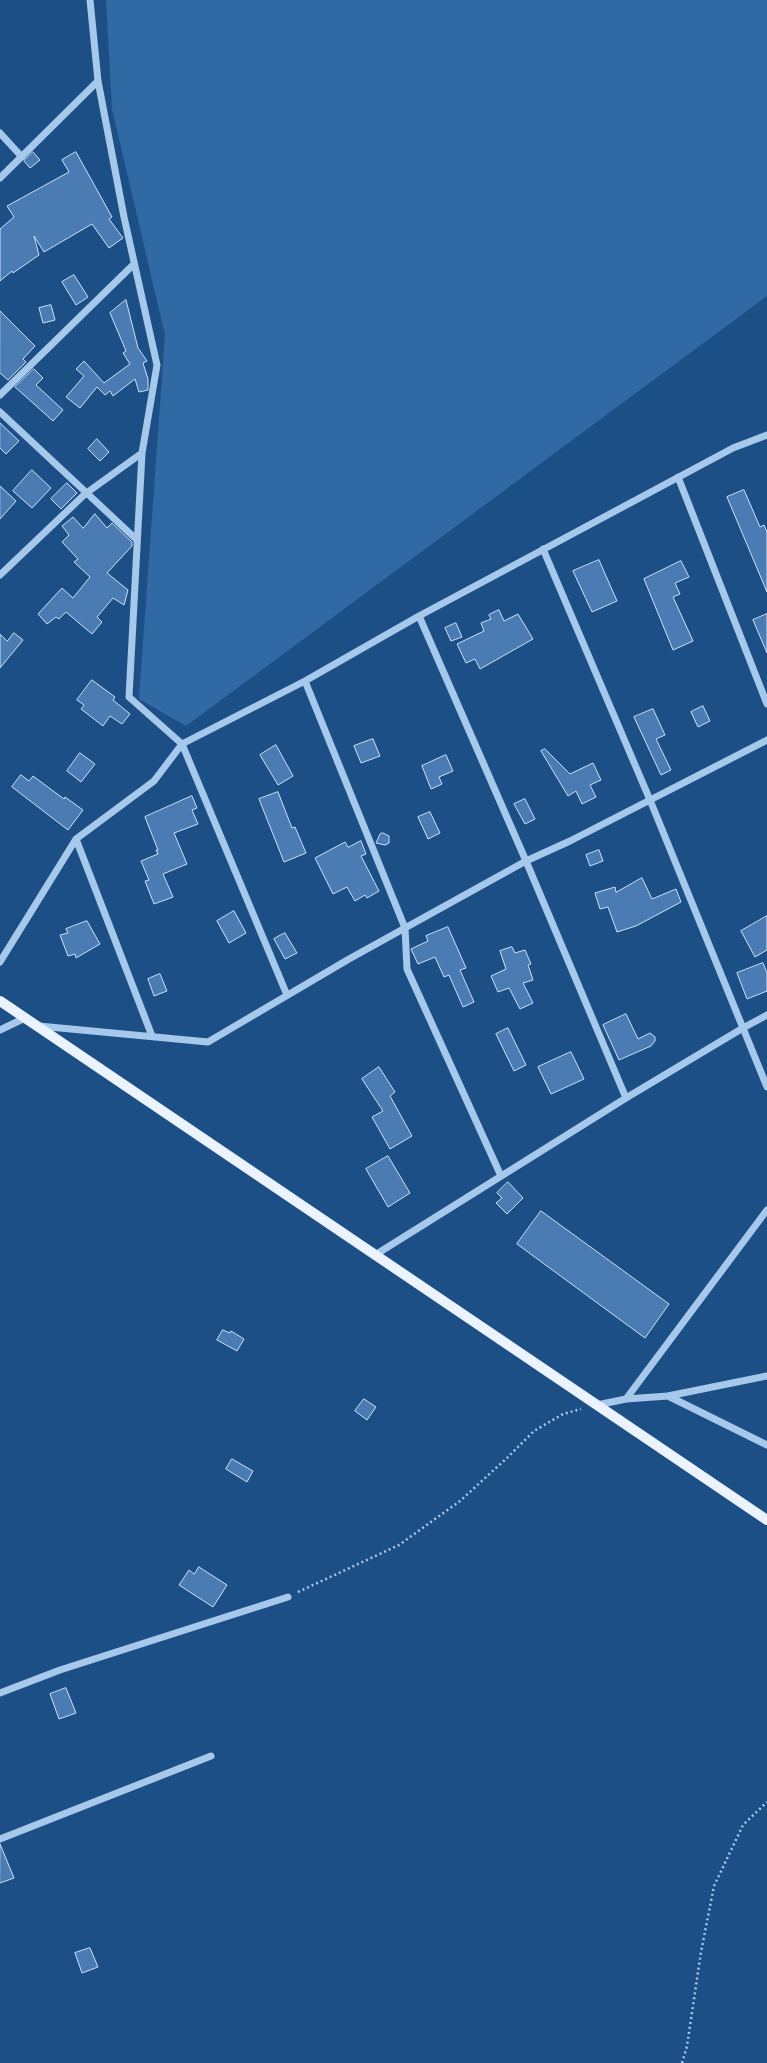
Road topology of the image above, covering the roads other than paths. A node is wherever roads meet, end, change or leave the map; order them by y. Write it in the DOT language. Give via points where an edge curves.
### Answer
graph roads {
  1 [pos="90,0"];
  2 [pos="98,82"];
  3 [pos="0,133"];
  4 [pos="22,157"];
  5 [pos="0,178"];
  6 [pos="134,264"];
  7 [pos="0,395"];
  8 [pos="0,412"];
  9 [pos="767,435"];
  10 [pos="142,453"];
  11 [pos="678,477"];
  12 [pos="85,494"];
  13 [pos="138,540"];
  14 [pos="543,550"];
  15 [pos="0,574"];
  16 [pos="418,616"];
  17 [pos="306,681"];
  18 [pos="767,704"];
  19 [pos="767,740"];
  20 [pos="182,744"];
  21 [pos="650,800"];
  22 [pos="76,839"];
  23 [pos="526,862"];
  24 [pos="405,928"];
  25 [pos="0,962"];
  26 [pos="287,995"];
  27 [pos="0,1001"];
  28 [pos="767,1016"];
  29 [pos="25,1018"];
  30 [pos="35,1026"];
  31 [pos="743,1028"];
  32 [pos="0,1030"];
  33 [pos="152,1036"];
  34 [pos="767,1087"];
  35 [pos="626,1098"];
  36 [pos="501,1176"];
  37 [pos="767,1210"];
  38 [pos="375,1255"];
  39 [pos="767,1376"];
  40 [pos="668,1396"];
  41 [pos="626,1399"];
  42 [pos="597,1405"];
  43 [pos="767,1445"];
  44 [pos="767,1520"];
  45 [pos="288,1597"];
  46 [pos="0,1693"];
  47 [pos="211,1756"];
  48 [pos="0,1839"];
  1 -- 2 [label="street"];
  2 -- 4 [label="street"];
  2 -- 6 [label="street"];
  3 -- 4 [label="street"];
  4 -- 5 [label="street"];
  6 -- 7 [label="street"];
  6 -- 10 [label="street" via="157,365"];
  8 -- 12 [label="street"];
  9 -- 11 [label="street" via="733,448"];
  10 -- 12 [label="street"];
  10 -- 13 [label="street"];
  11 -- 14 [label="street"];
  11 -- 18 [label="street"];
  12 -- 13 [label="street"];
  12 -- 15 [label="street"];
  13 -- 20 [label="street" via="129,697"];
  14 -- 16 [label="street"];
  14 -- 21 [label="street"];
  16 -- 17 [label="street"];
  16 -- 23 [label="street"];
  17 -- 20 [label="street"];
  17 -- 24 [label="street"];
  19 -- 21 [label="street"];
  20 -- 22 [label="street" via="154,781"];
  20 -- 26 [label="street"];
  21 -- 23 [label="street"];
  21 -- 31 [label="street"];
  22 -- 25 [label="street"];
  22 -- 33 [label="street"];
  23 -- 24 [label="street"];
  23 -- 35 [label="street"];
  24 -- 26 [label="street"];
  24 -- 36 [label="street" via="407,969"];
  26 -- 33 [label="street" via="208,1042"];
  27 -- 29 [label="main road"];
  28 -- 31 [label="street"];
  29 -- 30 [label="main road"];
  29 -- 32 [label="street"];
  30 -- 33 [label="street"];
  30 -- 38 [label="main road"];
  31 -- 34 [label="street"];
  31 -- 35 [label="street"];
  35 -- 36 [label="street"];
  36 -- 38 [label="street"];
  37 -- 41 [label="street"];
  38 -- 42 [label="main road"];
  39 -- 40 [label="street"];
  40 -- 41 [label="street"];
  40 -- 43 [label="street"];
  41 -- 42 [label="street"];
  42 -- 44 [label="main road"];
  45 -- 46 [label="street" via="60,1670"];
  47 -- 48 [label="street"];
}
